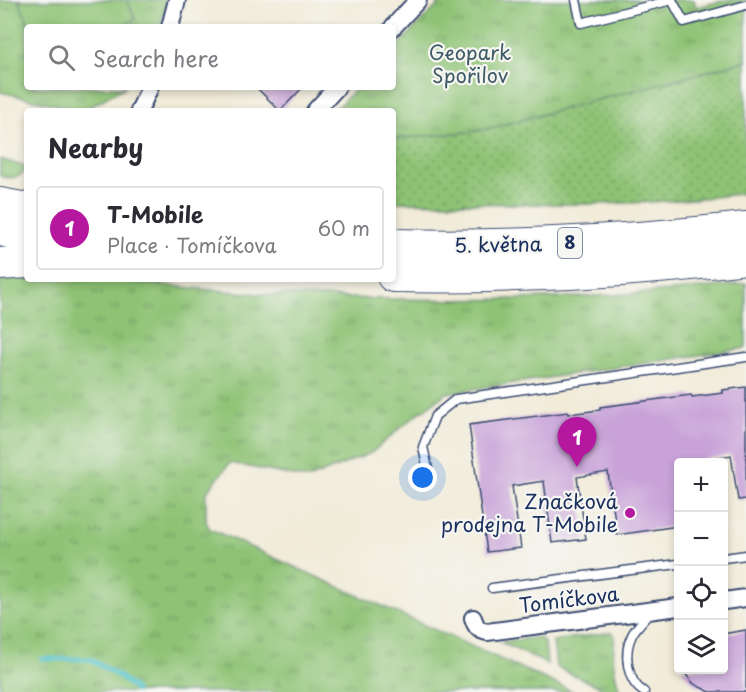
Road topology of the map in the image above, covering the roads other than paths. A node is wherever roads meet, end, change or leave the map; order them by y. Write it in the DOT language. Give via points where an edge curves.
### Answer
graph roads {
  1 [pos="177,0"];
  2 [pos="418,0"];
  3 [pos="576,0"];
  4 [pos="672,0"];
  5 [pos="746,5"];
  6 [pos="171,24"];
  7 [pos="396,24"];
  8 [pos="149,90"];
  9 [pos="334,90"];
  10 [pos="141,108"];
  11 [pos="318,108"];
  12 [pos="0,204"];
  13 [pos="24,208"];
  14 [pos="746,228"];
  15 [pos="0,230"];
  16 [pos="24,234"];
  17 [pos="396,245"];
  18 [pos="746,258"];
  19 [pos="24,262"];
  20 [pos="0,264"];
  21 [pos="396,276"];
  22 [pos="746,357"];
  23 [pos="428,470"];
  24 [pos="746,555"];
  25 [pos="728,557"];
  26 [pos="674,565"];
  27 [pos="492,588"];
  28 [pos="746,598"];
  29 [pos="728,600"];
  30 [pos="674,608"];
  31 [pos="652,611"];
  32 [pos="472,618"];
  33 [pos="644,692"];
  1 -- 6 [label="street"];
  2 -- 7 [label="street"];
  3 -- 4 [label="lane" via="581,23"];
  4 -- 5 [label="lane" via="684,22"];
  8 -- 10 [label="street"];
  9 -- 11 [label="street"];
  12 -- 13 [label="highway"];
  14 -- 17 [label="highway, 5. května / 8" via="564,244"];
  15 -- 16 [label="highway"];
  18 -- 21 [label="highway, 5. května / 8" via="597,272"];
  19 -- 20 [label="highway"];
  22 -- 23 [label="lane" via="456,399 435,416 423,447"];
  24 -- 25 [label="lane"];
  26 -- 27 [label="lane"];
  28 -- 29 [label="street"];
  30 -- 31 [label="street, Tomíčkova"];
  31 -- 32 [label="street, Tomíčkova" via="488,632 476,627"];
  31 -- 33 [label="lane" via="632,636 627,658 631,677"];
}
